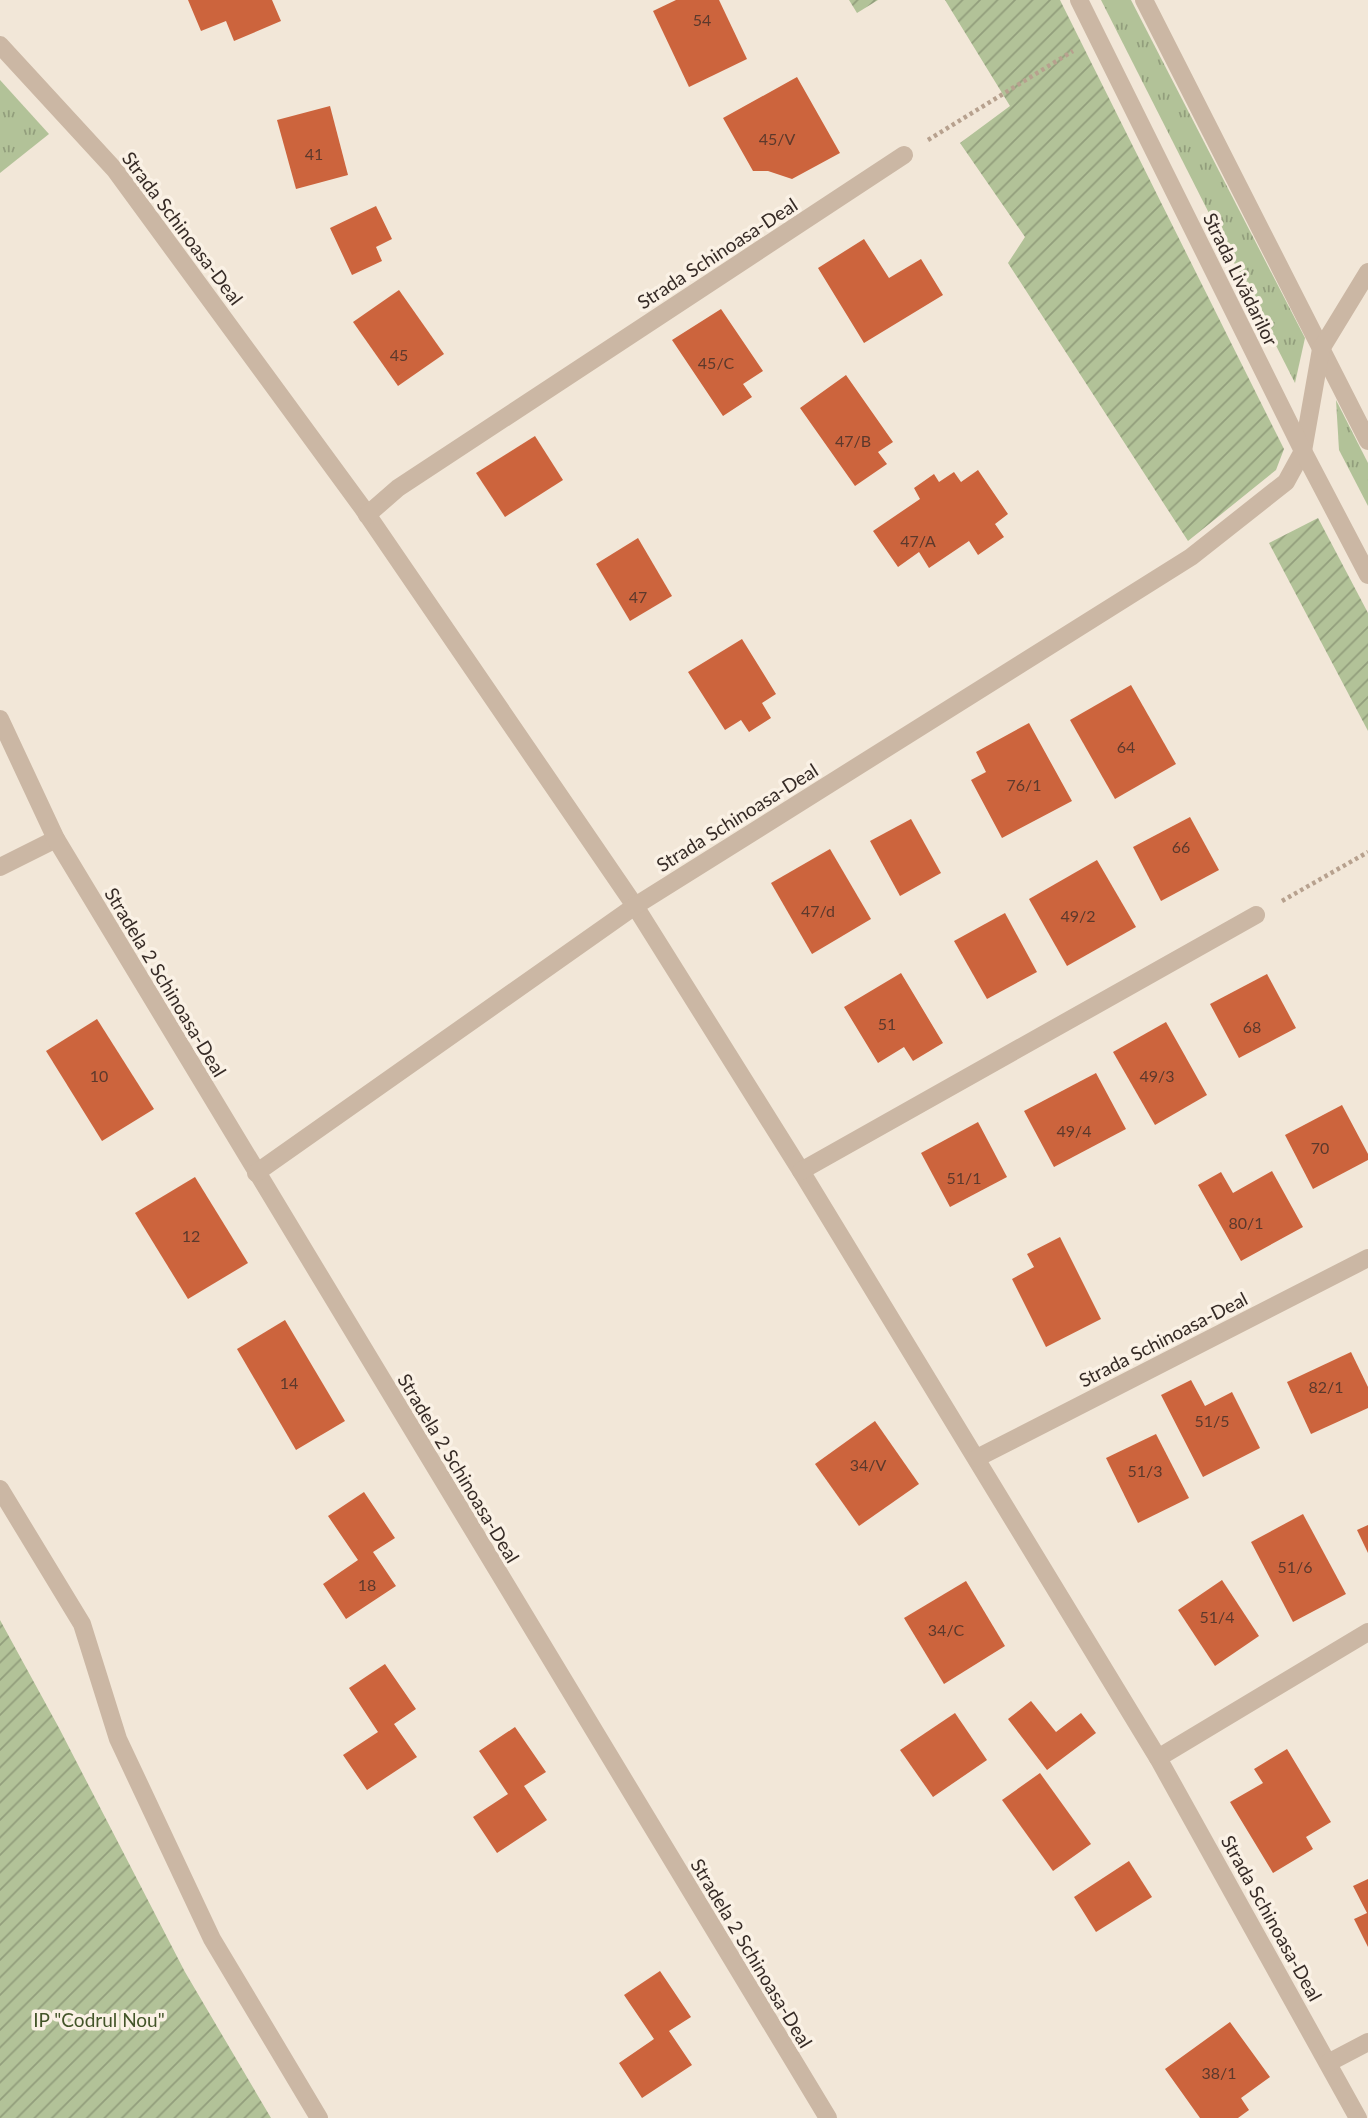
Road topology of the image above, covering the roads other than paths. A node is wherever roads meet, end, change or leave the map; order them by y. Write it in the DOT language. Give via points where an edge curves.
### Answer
graph roads {
  1 [pos="1079,0"];
  2 [pos="1144,0"];
  3 [pos="0,45"];
  4 [pos="904,155"];
  5 [pos="1368,272"];
  6 [pos="1321,349"];
  7 [pos="1368,441"];
  8 [pos="1303,451"];
  9 [pos="367,515"];
  10 [pos="1368,575"];
  11 [pos="0,719"];
  12 [pos="56,839"];
  13 [pos="0,867"];
  14 [pos="635,906"];
  15 [pos="1256,915"];
  16 [pos="802,1171"];
  17 [pos="256,1173"];
  18 [pos="1368,1258"];
  19 [pos="977,1458"];
  20 [pos="0,1489"];
  21 [pos="1368,1632"];
  22 [pos="1158,1758"];
  23 [pos="1368,2042"];
  24 [pos="1328,2063"];
  25 [pos="319,2118"];
  26 [pos="828,2118"];
  27 [pos="1358,2118"];
  1 -- 8 [label="street, Strada Livădarilor"];
  2 -- 6 [label="street"];
  3 -- 9 [label="street, Strada Schinoasa-Deal" via="115,170"];
  4 -- 9 [label="street, Strada Schinoasa-Deal" via="398,488"];
  5 -- 6 [label="street"];
  6 -- 7 [label="street"];
  6 -- 8 [label="street, Strada Schinoasa-Deal"];
  8 -- 10 [label="street, Strada Livădarilor"];
  8 -- 14 [label="street, Strada Schinoasa-Deal" via="1286,482 1191,557"];
  9 -- 14 [label="street, Strada Schinoasa-Deal"];
  11 -- 12 [label="street, Stradela 2 Schinoasa-Deal"];
  12 -- 13 [label="street"];
  12 -- 17 [label="street, Stradela 2 Schinoasa-Deal"];
  14 -- 16 [label="street, Strada Schinoasa-Deal"];
  14 -- 17 [label="street, Strada Schinoasa-Deal"];
  15 -- 16 [label="street"];
  16 -- 19 [label="street, Strada Schinoasa-Deal"];
  17 -- 26 [label="street, Stradela 2 Schinoasa-Deal"];
  18 -- 19 [label="street, Strada Schinoasa-Deal"];
  19 -- 22 [label="street, Strada Schinoasa-Deal"];
  20 -- 25 [label="street" via="82,1624 117,1739 212,1939"];
  21 -- 22 [label="street"];
  22 -- 24 [label="street, Strada Schinoasa-Deal"];
  23 -- 24 [label="street"];
  24 -- 27 [label="street, Strada Schinoasa-Deal"];
}
